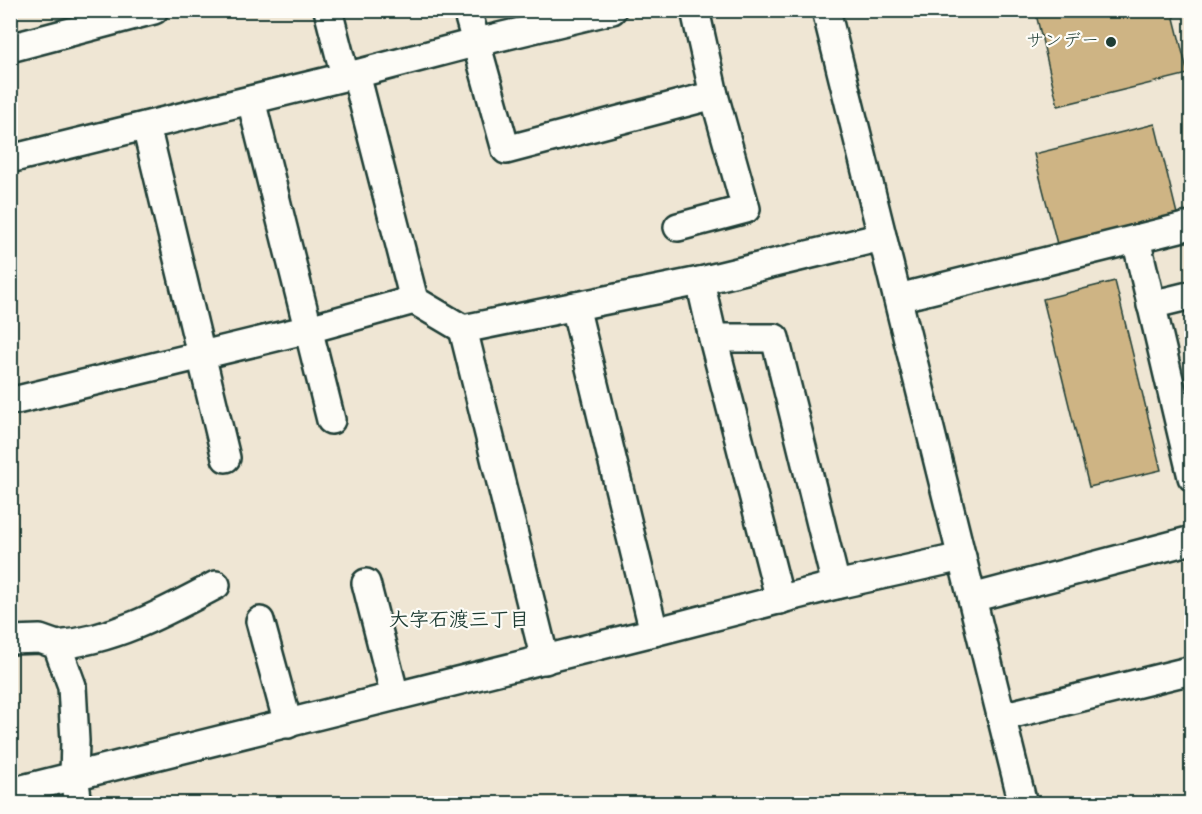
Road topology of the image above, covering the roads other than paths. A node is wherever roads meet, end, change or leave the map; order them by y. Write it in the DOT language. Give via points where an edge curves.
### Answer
graph roads {
  1 [pos="154,10"];
  2 [pos="328,10"];
  3 [pos="467,10"];
  4 [pos="612,10"];
  5 [pos="694,10"];
  6 [pos="826,10"];
  7 [pos="536,19"];
  8 [pos="478,42"];
  9 [pos="10,48"];
  10 [pos="351,75"];
  11 [pos="714,95"];
  12 [pos="250,100"];
  13 [pos="146,126"];
  14 [pos="10,159"];
  15 [pos="1191,225"];
  16 [pos="678,227"];
  17 [pos="882,237"];
  18 [pos="1136,239"];
  19 [pos="700,281"];
  20 [pos="1191,295"];
  21 [pos="898,298"];
  22 [pos="414,300"];
  23 [pos="1152,305"];
  24 [pos="575,306"];
  25 [pos="309,329"];
  26 [pos="463,329"];
  27 [pos="713,338"];
  28 [pos="200,356"];
  29 [pos="10,400"];
  30 [pos="1185,418"];
  31 [pos="331,420"];
  32 [pos="226,458"];
  33 [pos="1191,477"];
  34 [pos="1191,540"];
  35 [pos="962,557"];
  36 [pos="366,583"];
  37 [pos="216,585"];
  38 [pos="836,585"];
  39 [pos="972,598"];
  40 [pos="780,600"];
  41 [pos="260,621"];
  42 [pos="654,632"];
  43 [pos="10,640"];
  44 [pos="57,645"];
  45 [pos="545,660"];
  46 [pos="1191,670"];
  47 [pos="395,696"];
  48 [pos="1001,717"];
  49 [pos="288,724"];
  50 [pos="74,776"];
  51 [pos="10,792"];
  52 [pos="78,804"];
  53 [pos="1023,804"];
  1 -- 9 [label="street"];
  2 -- 10 [label="street"];
  3 -- 8 [label="street"];
  4 -- 7 [label="street"];
  5 -- 11 [label="street"];
  6 -- 17 [label="street"];
  7 -- 8 [label="street"];
  8 -- 10 [label="street"];
  8 -- 11 [label="street" via="506,150"];
  10 -- 12 [label="street"];
  10 -- 22 [label="street"];
  11 -- 16 [label="street" via="746,210"];
  12 -- 13 [label="street"];
  12 -- 25 [label="street"];
  13 -- 14 [label="street"];
  13 -- 28 [label="street"];
  15 -- 18 [label="street"];
  17 -- 19 [label="street"];
  17 -- 21 [label="street"];
  18 -- 21 [label="street"];
  18 -- 23 [label="street"];
  19 -- 24 [label="street"];
  19 -- 27 [label="street"];
  20 -- 23 [label="street"];
  21 -- 35 [label="street"];
  22 -- 25 [label="street"];
  22 -- 26 [label="street"];
  23 -- 30 [label="street"];
  24 -- 26 [label="street"];
  24 -- 42 [label="street"];
  25 -- 28 [label="street"];
  25 -- 31 [label="street"];
  26 -- 45 [label="street"];
  27 -- 38 [label="street" via="775,338"];
  27 -- 40 [label="street"];
  28 -- 29 [label="street"];
  28 -- 32 [label="street"];
  30 -- 33 [label="street"];
  34 -- 39 [label="street"];
  35 -- 38 [label="street"];
  35 -- 39 [label="street"];
  36 -- 47 [label="street"];
  37 -- 44 [label="street" via="150,620 92,641"];
  38 -- 40 [label="street"];
  39 -- 48 [label="street"];
  40 -- 42 [label="street"];
  41 -- 49 [label="street"];
  42 -- 45 [label="street"];
  43 -- 44 [label="street" via="40,639"];
  44 -- 50 [label="street" via="72,686"];
  45 -- 47 [label="street"];
  46 -- 48 [label="street"];
  47 -- 49 [label="street"];
  48 -- 53 [label="street"];
  49 -- 50 [label="street"];
  50 -- 51 [label="street"];
  50 -- 52 [label="street"];
}
